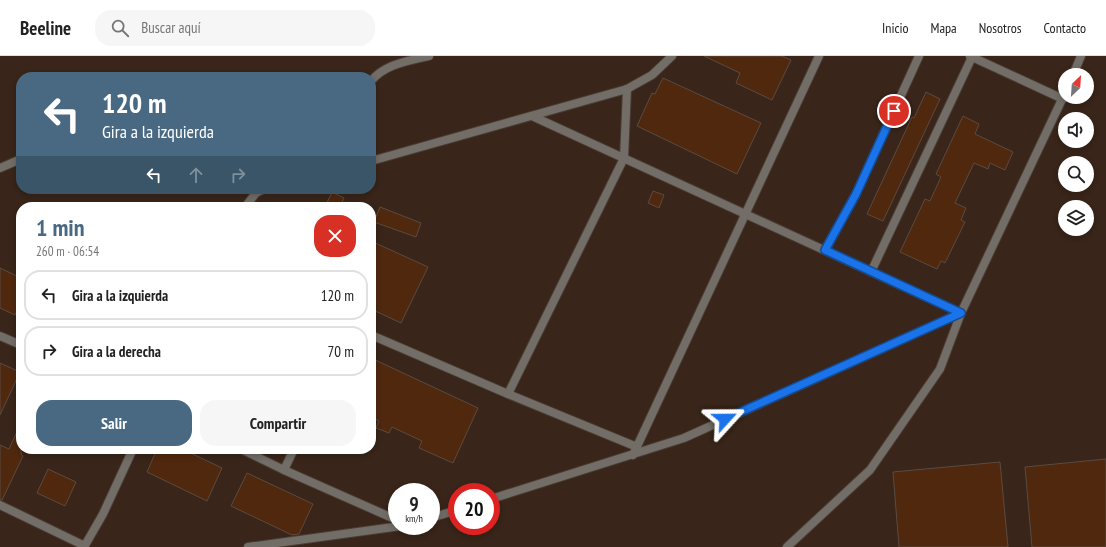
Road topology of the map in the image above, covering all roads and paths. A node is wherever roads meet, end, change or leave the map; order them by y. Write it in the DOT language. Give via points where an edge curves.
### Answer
graph roads {
  1 [pos="429,56"];
  2 [pos="672,56"];
  3 [pos="819,56"];
  4 [pos="919,56"];
  5 [pos="971,56"];
  6 [pos="1081,56"];
  7 [pos="1076,68"];
  8 [pos="376,76"];
  9 [pos="626,89"];
  10 [pos="1058,93"];
  11 [pos="1060,104"];
  12 [pos="532,116"];
  13 [pos="624,158"];
  14 [pos="376,160"];
  15 [pos="16,161"];
  16 [pos="0,168"];
  17 [pos="256,194"];
  18 [pos="249,202"];
  19 [pos="746,214"];
  20 [pos="825,250"];
  21 [pos="871,272"];
  22 [pos="961,313"];
  23 [pos="0,336"];
  24 [pos="376,337"];
  25 [pos="16,343"];
  26 [pos="508,394"];
  27 [pos="637,447"];
  28 [pos="131,454"];
  29 [pos="251,454"];
  30 [pos="292,454"];
  31 [pos="633,454"];
  32 [pos="284,470"];
  33 [pos="500,496"];
  34 [pos="0,505"];
  35 [pos="388,516"];
  36 [pos="388,528"];
  37 [pos="85,546"];
  38 [pos="248,547"];
  39 [pos="787,547"];
  1 -- 8 [label="lane" via="399,63 384,69"];
  2 -- 9 [label="lane" via="641,82"];
  3 -- 19 [label="lane"];
  4 -- 20 [label="lane" via="856,194"];
  5 -- 10 [label="lane"];
  5 -- 21 [label="lane"];
  6 -- 7 [label="lane"];
  9 -- 12 [label="lane"];
  9 -- 13 [label="lane"];
  11 -- 22 [label="lane"];
  12 -- 13 [label="lane"];
  12 -- 14 [label="lane"];
  13 -- 19 [label="lane"];
  13 -- 26 [label="lane"];
  15 -- 16 [label="lane"];
  17 -- 18 [label="lane"];
  19 -- 20 [label="lane"];
  19 -- 27 [label="lane"];
  20 -- 21 [label="lane"];
  21 -- 22 [label="lane"];
  22 -- 31 [label="lane" via="684,438"];
  22 -- 39 [label="lane" via="940,369 870,470"];
  23 -- 25 [label="lane"];
  24 -- 26 [label="lane"];
  26 -- 27 [label="lane"];
  27 -- 31 [label="lane"];
  28 -- 37 [label="lane"];
  29 -- 32 [label="lane"];
  30 -- 32 [label="lane"];
  31 -- 33 [label="lane"];
  32 -- 35 [label="lane"];
  34 -- 37 [label="lane"];
  36 -- 38 [label="lane"];
}
